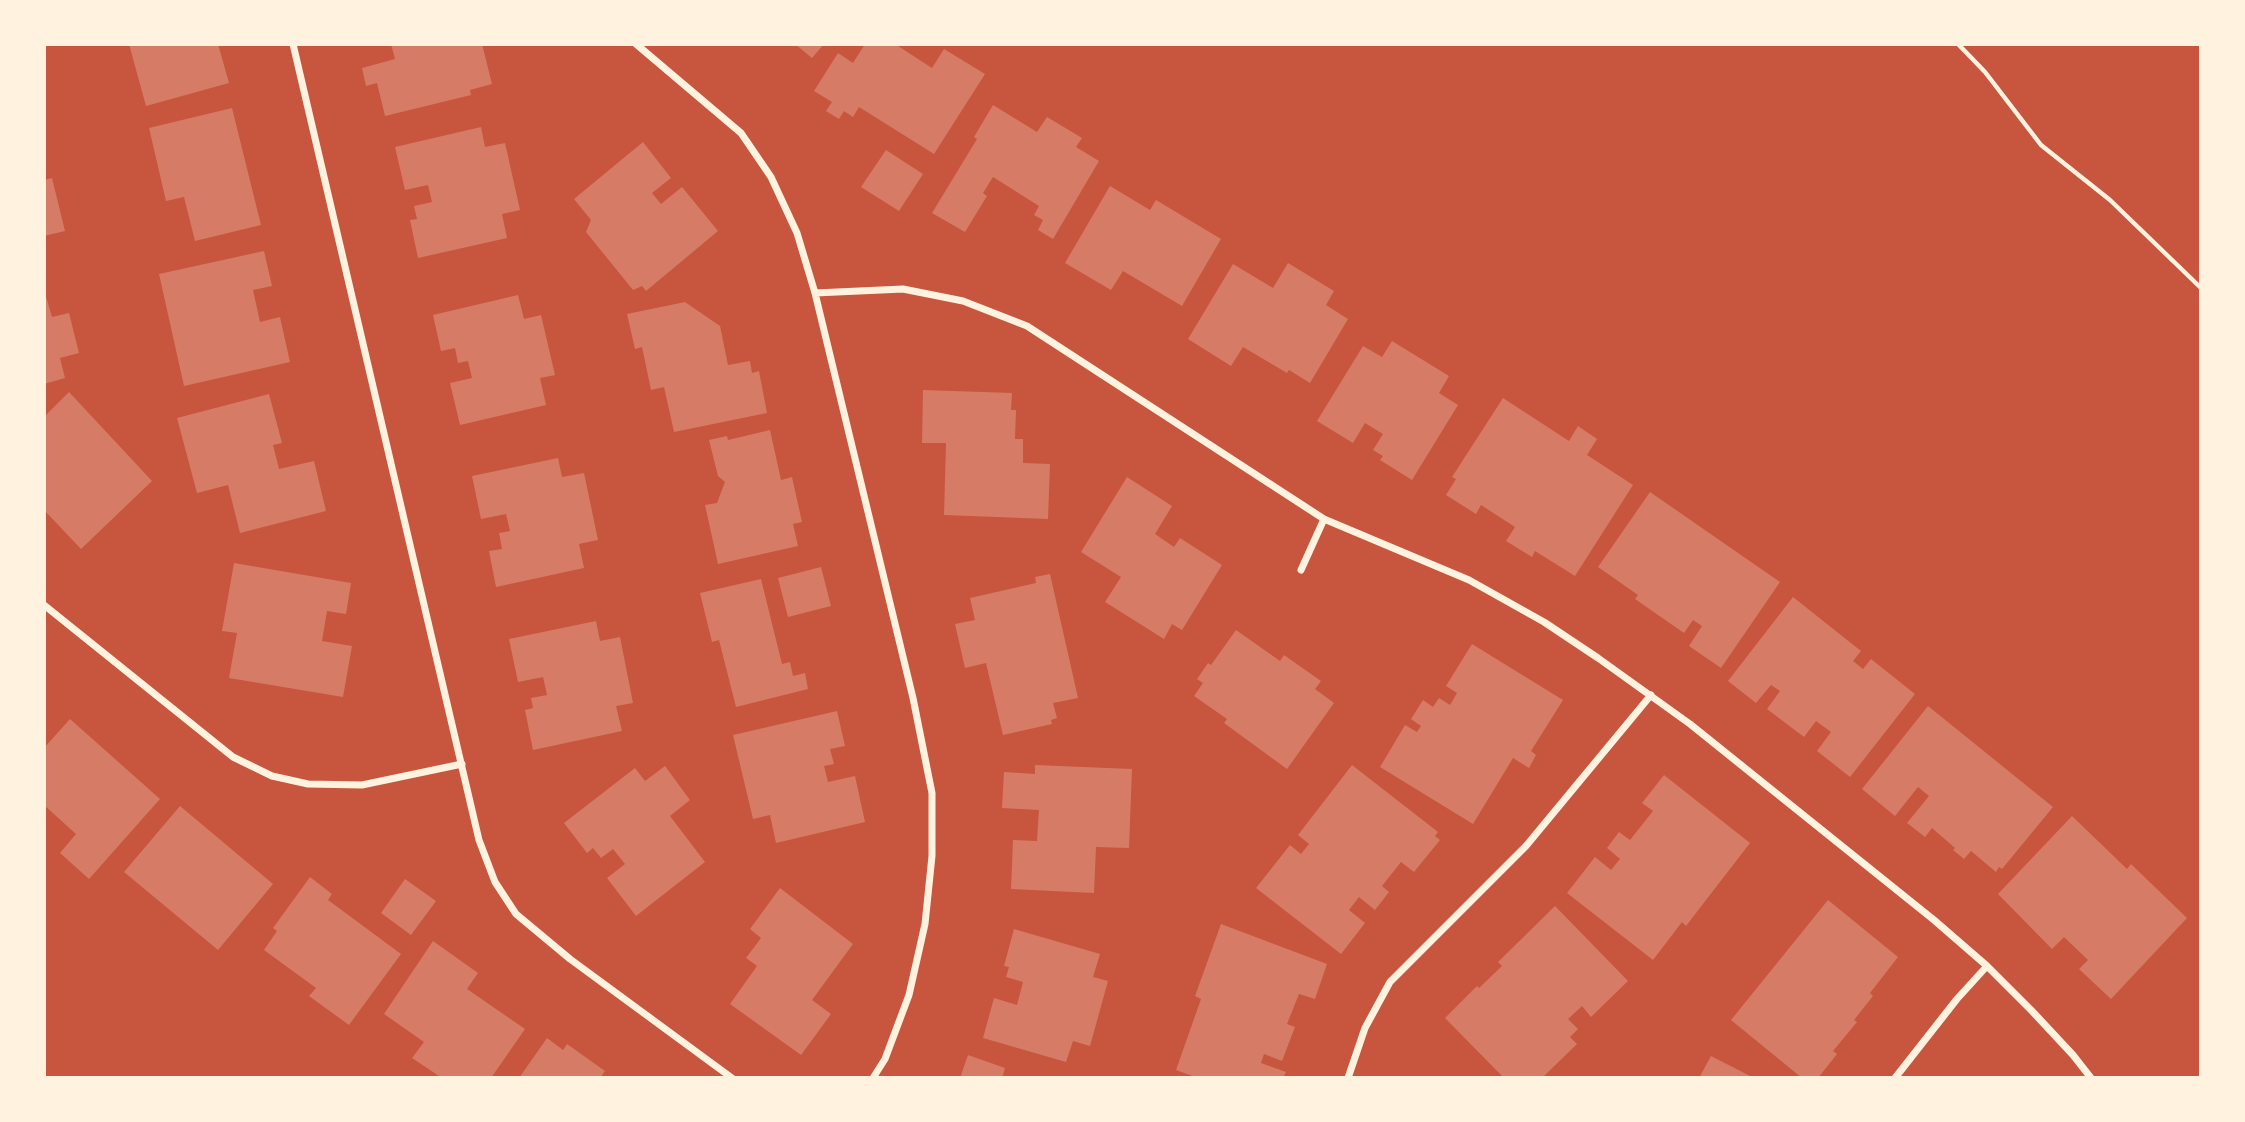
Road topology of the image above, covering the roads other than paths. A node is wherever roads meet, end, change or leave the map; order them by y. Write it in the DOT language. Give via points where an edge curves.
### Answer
graph roads {
  1 [pos="293,44"];
  2 [pos="636,44"];
  3 [pos="816,293"];
  4 [pos="1324,519"];
  5 [pos="1301,570"];
  6 [pos="44,605"];
  7 [pos="1651,695"];
  8 [pos="463,764"];
  9 [pos="1987,966"];
  10 [pos="732,1078"];
  11 [pos="873,1078"];
  12 [pos="1348,1078"];
  13 [pos="1895,1078"];
  14 [pos="2091,1078"];
  1 -- 8 [label="street"];
  2 -- 3 [label="street" via="741,133 771,177 797,233"];
  3 -- 4 [label="street" via="903,289 963,301 1027,326"];
  3 -- 11 [label="street" via="932,793 925,924 909,995"];
  4 -- 5 [label="street"];
  4 -- 7 [label="street" via="1469,580 1544,622"];
  6 -- 8 [label="street" via="233,757 272,776 308,784 362,785"];
  7 -- 9 [label="street"];
  7 -- 12 [label="street" via="1525,846 1390,982 1365,1028"];
  8 -- 10 [label="street" via="479,840 495,882 516,914"];
  9 -- 13 [label="street"];
  9 -- 14 [label="street"];
}
